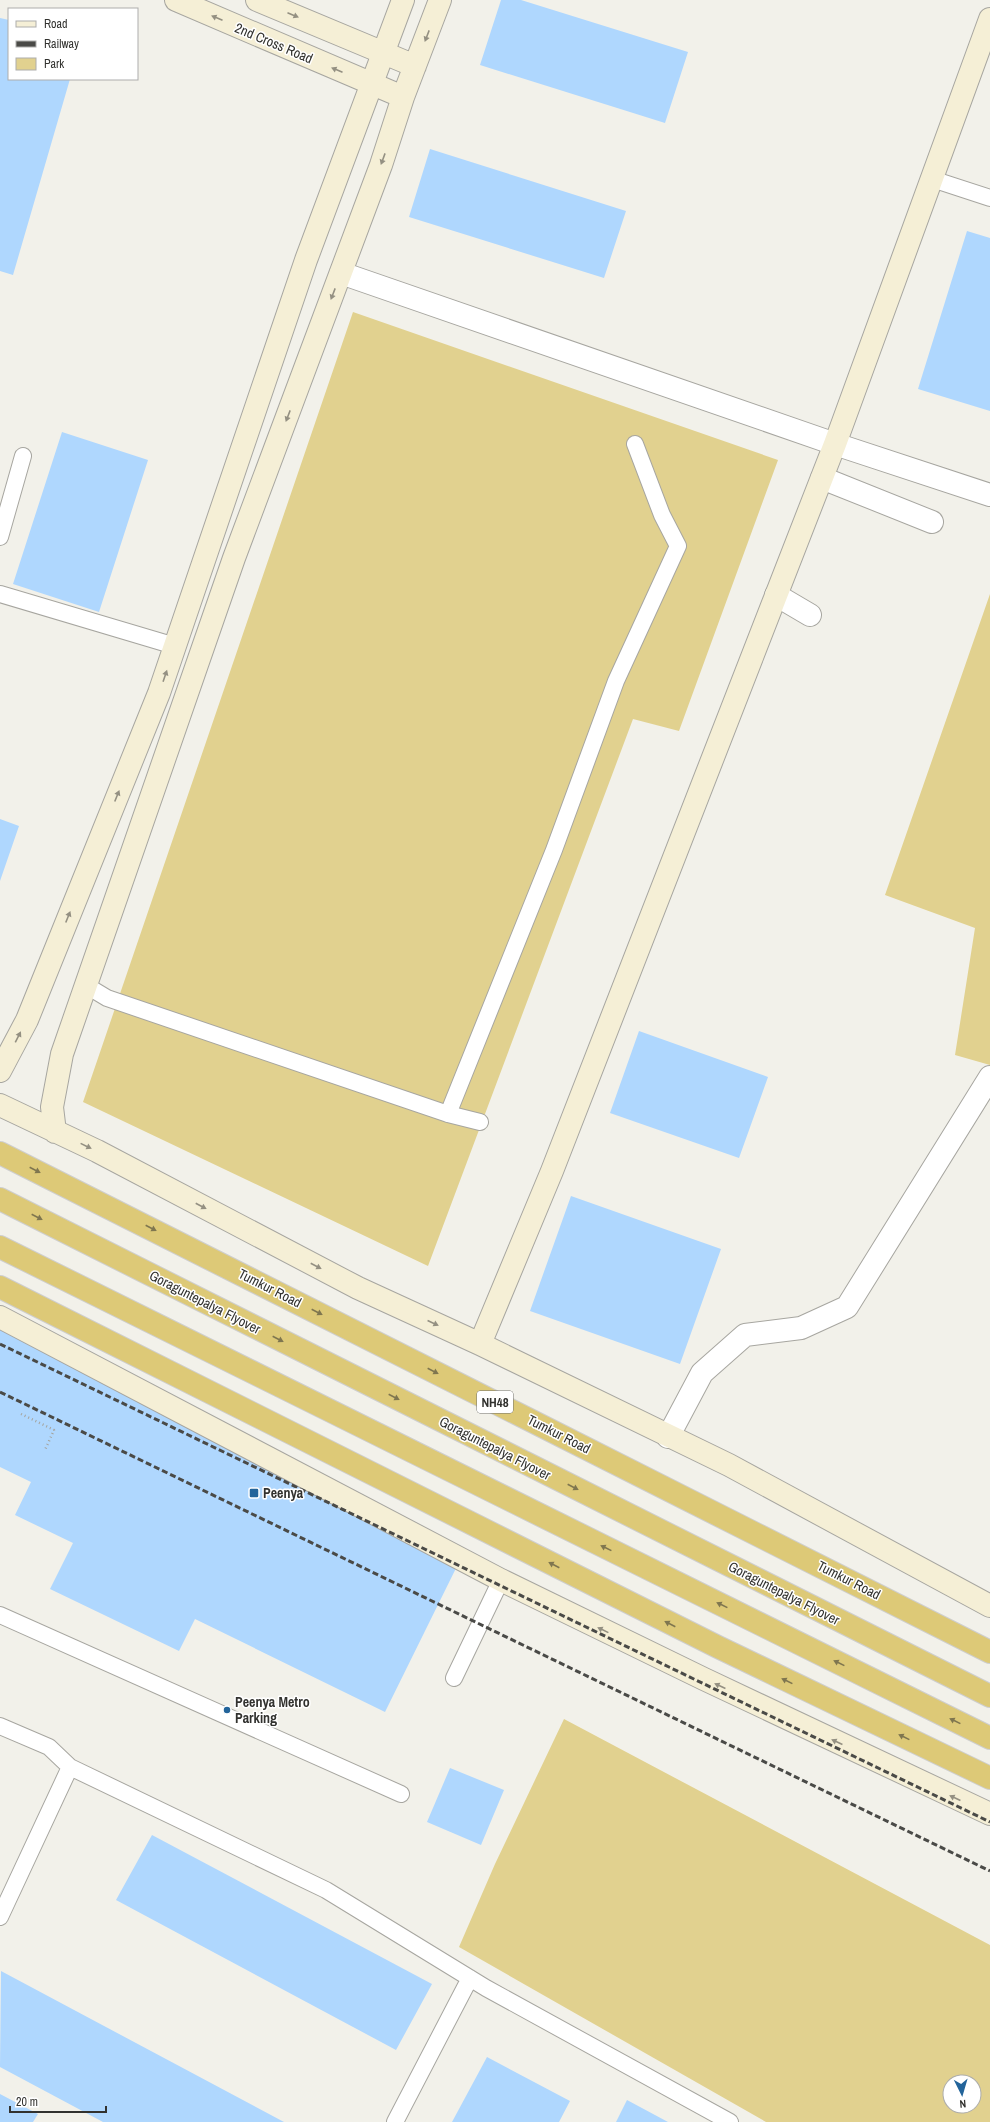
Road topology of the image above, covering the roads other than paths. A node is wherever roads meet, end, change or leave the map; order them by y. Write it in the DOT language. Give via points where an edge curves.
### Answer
graph roads {
  1 [pos="176,0"];
  2 [pos="257,0"];
  3 [pos="403,0"];
  4 [pos="440,0"];
  5 [pos="990,19"];
  6 [pos="384,53"];
  7 [pos="415,66"];
  8 [pos="372,85"];
  9 [pos="403,97"];
  10 [pos="932,179"];
  11 [pos="990,198"];
  12 [pos="341,273"];
  13 [pos="635,444"];
  14 [pos="835,444"];
  15 [pos="23,456"];
  16 [pos="822,478"];
  17 [pos="990,495"];
  18 [pos="932,522"];
  19 [pos="0,537"];
  20 [pos="0,594"];
  21 [pos="776,595"];
  22 [pos="810,615"];
  23 [pos="175,646"];
  24 [pos="87,986"];
  25 [pos="0,1071"];
  26 [pos="990,1077"];
  27 [pos="0,1105"];
  28 [pos="448,1114"];
  29 [pos="480,1122"];
  30 [pos="55,1132"];
  31 [pos="0,1153"];
  32 [pos="1,1199"];
  33 [pos="0,1247"];
  34 [pos="0,1287"];
  35 [pos="0,1317"];
  36 [pos="480,1344"];
  37 [pos="668,1437"];
  38 [pos="501,1580"];
  39 [pos="990,1606"];
  40 [pos="0,1615"];
  41 [pos="990,1652"];
  42 [pos="454,1678"];
  43 [pos="990,1696"];
  44 [pos="0,1726"];
  45 [pos="990,1738"];
  46 [pos="70,1767"];
  47 [pos="990,1778"];
  48 [pos="401,1794"];
  49 [pos="990,1814"];
  50 [pos="0,1917"];
  51 [pos="470,1978"];
  52 [pos="395,2122"];
  53 [pos="730,2122"];
  8 -- 1 [label="street, 2nd Cross Road, one-way"];
  2 -- 6 [label="street, one-way"];
  3 -- 6 [label="street"];
  4 -- 7 [label="street, one-way"];
  5 -- 10 [label="street"];
  6 -- 7 [label="street"];
  6 -- 8 [label="street"];
  7 -- 9 [label="street"];
  8 -- 9 [label="street, 2nd Cross Road"];
  8 -- 23 [label="street" via="306,260"];
  9 -- 12 [label="street, one-way"];
  10 -- 11 [label="lane"];
  10 -- 14 [label="street"];
  12 -- 14 [label="street"];
  12 -- 24 [label="street, one-way" via="234,558"];
  13 -- 28 [label="lane" via="662,515 678,546 616,681 554,850"];
  14 -- 16 [label="street"];
  14 -- 17 [label="street"];
  15 -- 19 [label="lane"];
  16 -- 18 [label="street"];
  16 -- 21 [label="street"];
  20 -- 23 [label="lane"];
  21 -- 22 [label="street"];
  21 -- 36 [label="street" via="552,1171"];
  25 -- 23 [label="street, one-way" via="27,1020 159,693"];
  24 -- 28 [label="lane" via="107,998"];
  24 -- 30 [label="street" via="62,1054 55,1085 52,1107"];
  26 -- 37 [label="street" via="848,1307 801,1328 744,1335 702,1373"];
  27 -- 30 [label="street"];
  28 -- 29 [label="lane"];
  30 -- 36 [label="street, one-way" via="358,1288"];
  31 -- 41 [label="highway, Tumkur Road / NH48, one-way"];
  32 -- 43 [label="highway, Goraguntepalya Flyover, one-way"];
  45 -- 33 [label="highway, one-way"];
  47 -- 34 [label="highway, one-way" via="718,1648"];
  35 -- 38 [label="street"];
  36 -- 37 [label="street"];
  37 -- 39 [label="street" via="729,1465"];
  38 -- 42 [label="lane"];
  49 -- 38 [label="street, one-way"];
  40 -- 48 [label="lane"];
  44 -- 46 [label="lane" via="49,1747"];
  46 -- 50 [label="lane"];
  46 -- 51 [label="lane" via="326,1890"];
  51 -- 52 [label="lane"];
  51 -- 53 [label="lane"];
}
